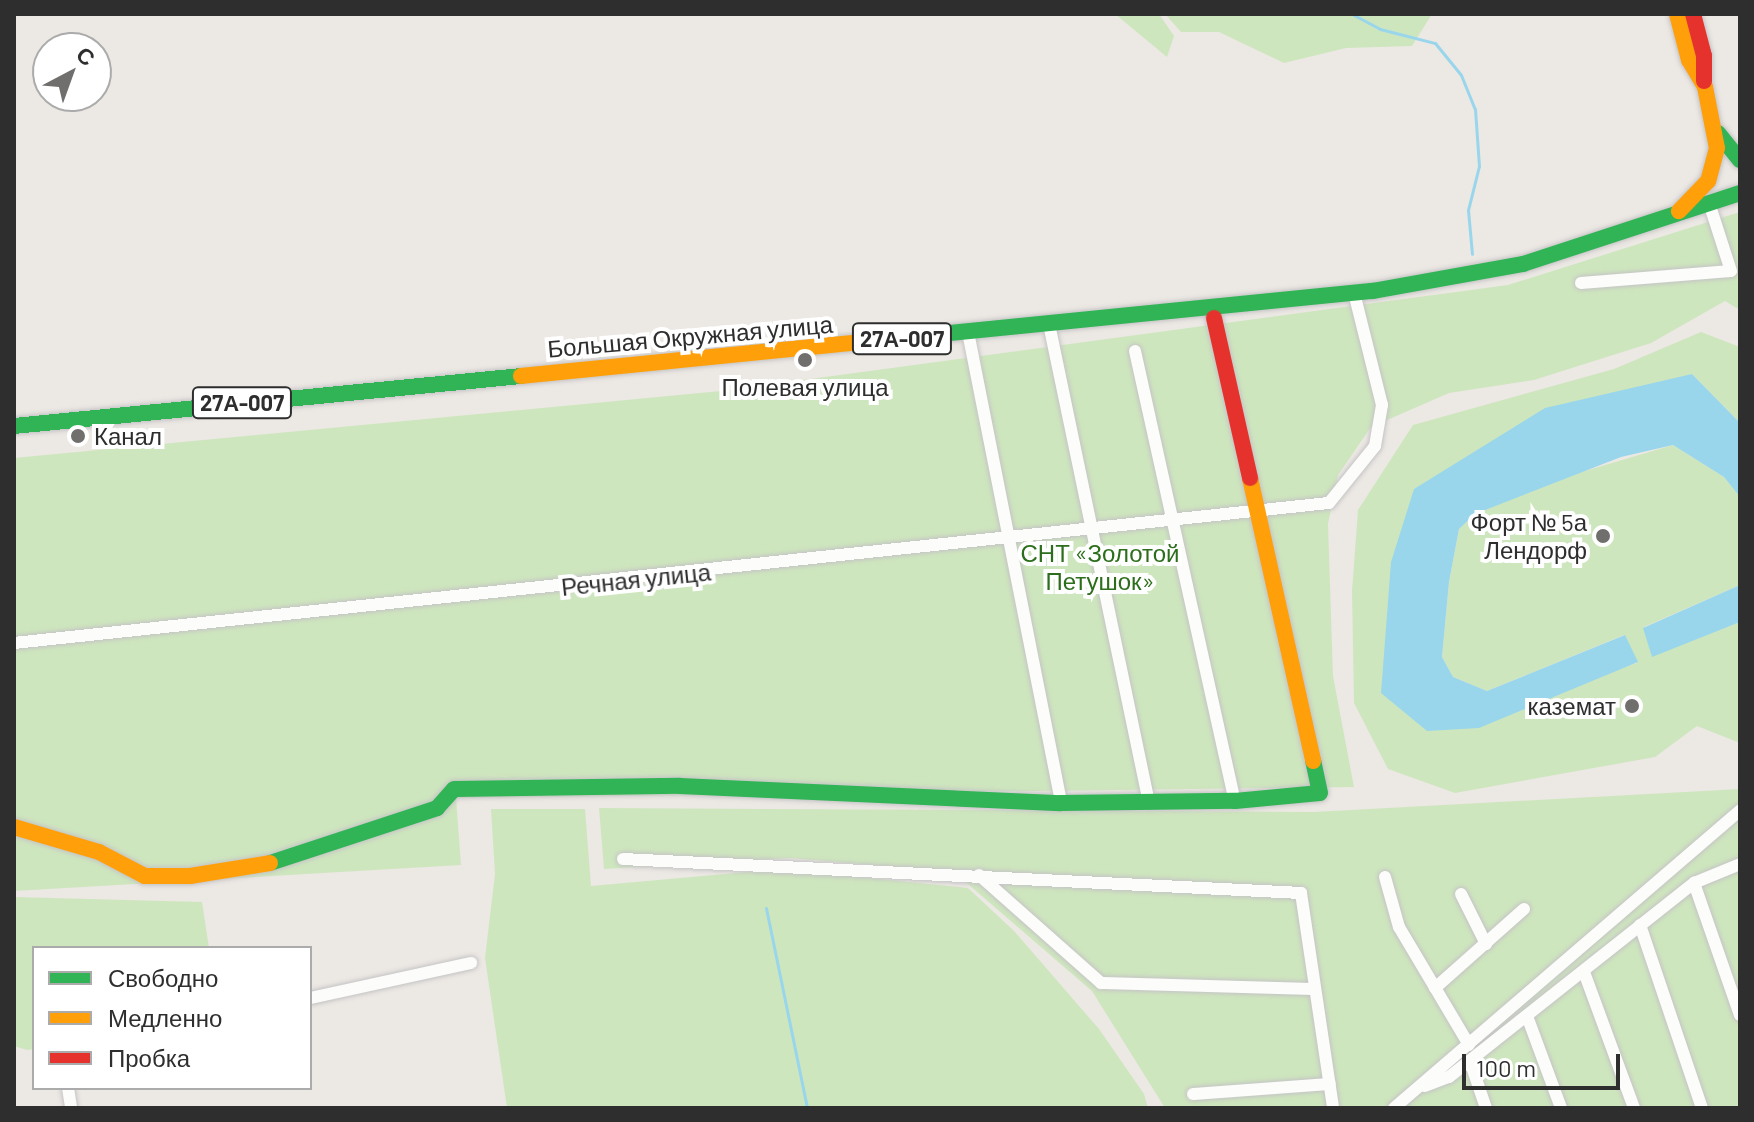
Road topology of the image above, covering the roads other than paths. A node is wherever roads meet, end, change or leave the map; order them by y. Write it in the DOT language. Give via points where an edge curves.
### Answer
graph roads {
  1 [pos="1677,14"];
  2 [pos="1693,14"];
  3 [pos="1704,83"];
  4 [pos="1717,131"];
  5 [pos="1740,160"];
  6 [pos="1740,193"];
  7 [pos="1709,203"];
  8 [pos="1675,214"];
  9 [pos="1581,283"];
  10 [pos="1354,293"];
  11 [pos="1214,318"];
  12 [pos="1049,324"];
  13 [pos="968,332"];
  14 [pos="1135,351"];
  15 [pos="14,426"];
  16 [pos="1257,511"];
  17 [pos="1174,519"];
  18 [pos="1092,528"];
  19 [pos="1007,537"];
  20 [pos="14,643"];
  21 [pos="1235,801"];
  22 [pos="1149,802"];
  23 [pos="1061,803"];
  24 [pos="1740,810"];
  25 [pos="14,827"];
  26 [pos="623,859"];
  27 [pos="1740,864"];
  28 [pos="979,875"];
  29 [pos="1385,877"];
  30 [pos="1694,883"];
  31 [pos="1461,894"];
  32 [pos="1524,909"];
  33 [pos="1640,925"];
  34 [pos="1486,944"];
  35 [pos="471,963"];
  36 [pos="1584,972"];
  37 [pos="1435,988"];
  38 [pos="1315,989"];
  39 [pos="312,998"];
  40 [pos="1740,1015"];
  41 [pos="1527,1016"];
  42 [pos="1469,1045"];
  43 [pos="1470,1061"];
  44 [pos="1330,1084"];
  45 [pos="1415,1090"];
  46 [pos="1193,1094"];
  47 [pos="1333,1108"];
  48 [pos="1394,1108"];
  49 [pos="1486,1108"];
  50 [pos="1561,1108"];
  51 [pos="1634,1108"];
  52 [pos="1702,1108"];
  1 -- 3 [label="main road" via="1689,60"];
  2 -- 3 [label="main road" via="1704,56"];
  3 -- 4 [label="main road"];
  4 -- 5 [label="main road"];
  4 -- 8 [label="main road" via="1712,175"];
  6 -- 7 [label="main road, Большая Окружная улица / 27А-007"];
  7 -- 8 [label="main road, Большая Окружная улица / 27А-007"];
  7 -- 9 [label="street" via="1731,271"];
  8 -- 10 [label="main road, Большая Окружная улица / 27А-007" via="1523,264"];
  10 -- 12 [label="main road, Большая Окружная улица / 27А-007"];
  10 -- 16 [label="street, Речная улица" via="1382,405 1375,446 1329,503"];
  11 -- 16 [label="main road"];
  12 -- 13 [label="main road, Большая Окружная улица / 27А-007"];
  12 -- 18 [label="street"];
  13 -- 15 [label="main road, Большая Окружная улица / 27А-007"];
  13 -- 19 [label="street"];
  14 -- 17 [label="street"];
  16 -- 17 [label="street, Речная улица"];
  16 -- 21 [label="main road" via="1320,793"];
  17 -- 18 [label="street, Речная улица"];
  17 -- 21 [label="street"];
  18 -- 19 [label="street, Речная улица"];
  18 -- 22 [label="street"];
  19 -- 20 [label="street, Речная улица"];
  19 -- 23 [label="street"];
  21 -- 22 [label="main road"];
  22 -- 23 [label="main road"];
  23 -- 25 [label="main road" via="680,786 454,789 437,808 283,861 190,876 145,876 99,852"];
  24 -- 42 [label="street"];
  26 -- 28 [label="street"];
  27 -- 30 [label="street"];
  28 -- 38 [label="street" via="1101,983"];
  28 -- 38 [label="street" via="1301,893"];
  29 -- 37 [label="street" via="1399,927"];
  30 -- 33 [label="street"];
  30 -- 40 [label="street"];
  31 -- 34 [label="street"];
  32 -- 34 [label="street"];
  33 -- 36 [label="street"];
  33 -- 52 [label="street"];
  34 -- 37 [label="street"];
  35 -- 39 [label="street"];
  36 -- 41 [label="street"];
  36 -- 51 [label="street"];
  37 -- 42 [label="street"];
  38 -- 44 [label="street"];
  41 -- 43 [label="street"];
  41 -- 50 [label="street"];
  42 -- 45 [label="street"];
  43 -- 45 [label="street" via="1449,1077"];
  43 -- 49 [label="street"];
  44 -- 46 [label="street"];
  44 -- 47 [label="street"];
  45 -- 48 [label="street"];
}
